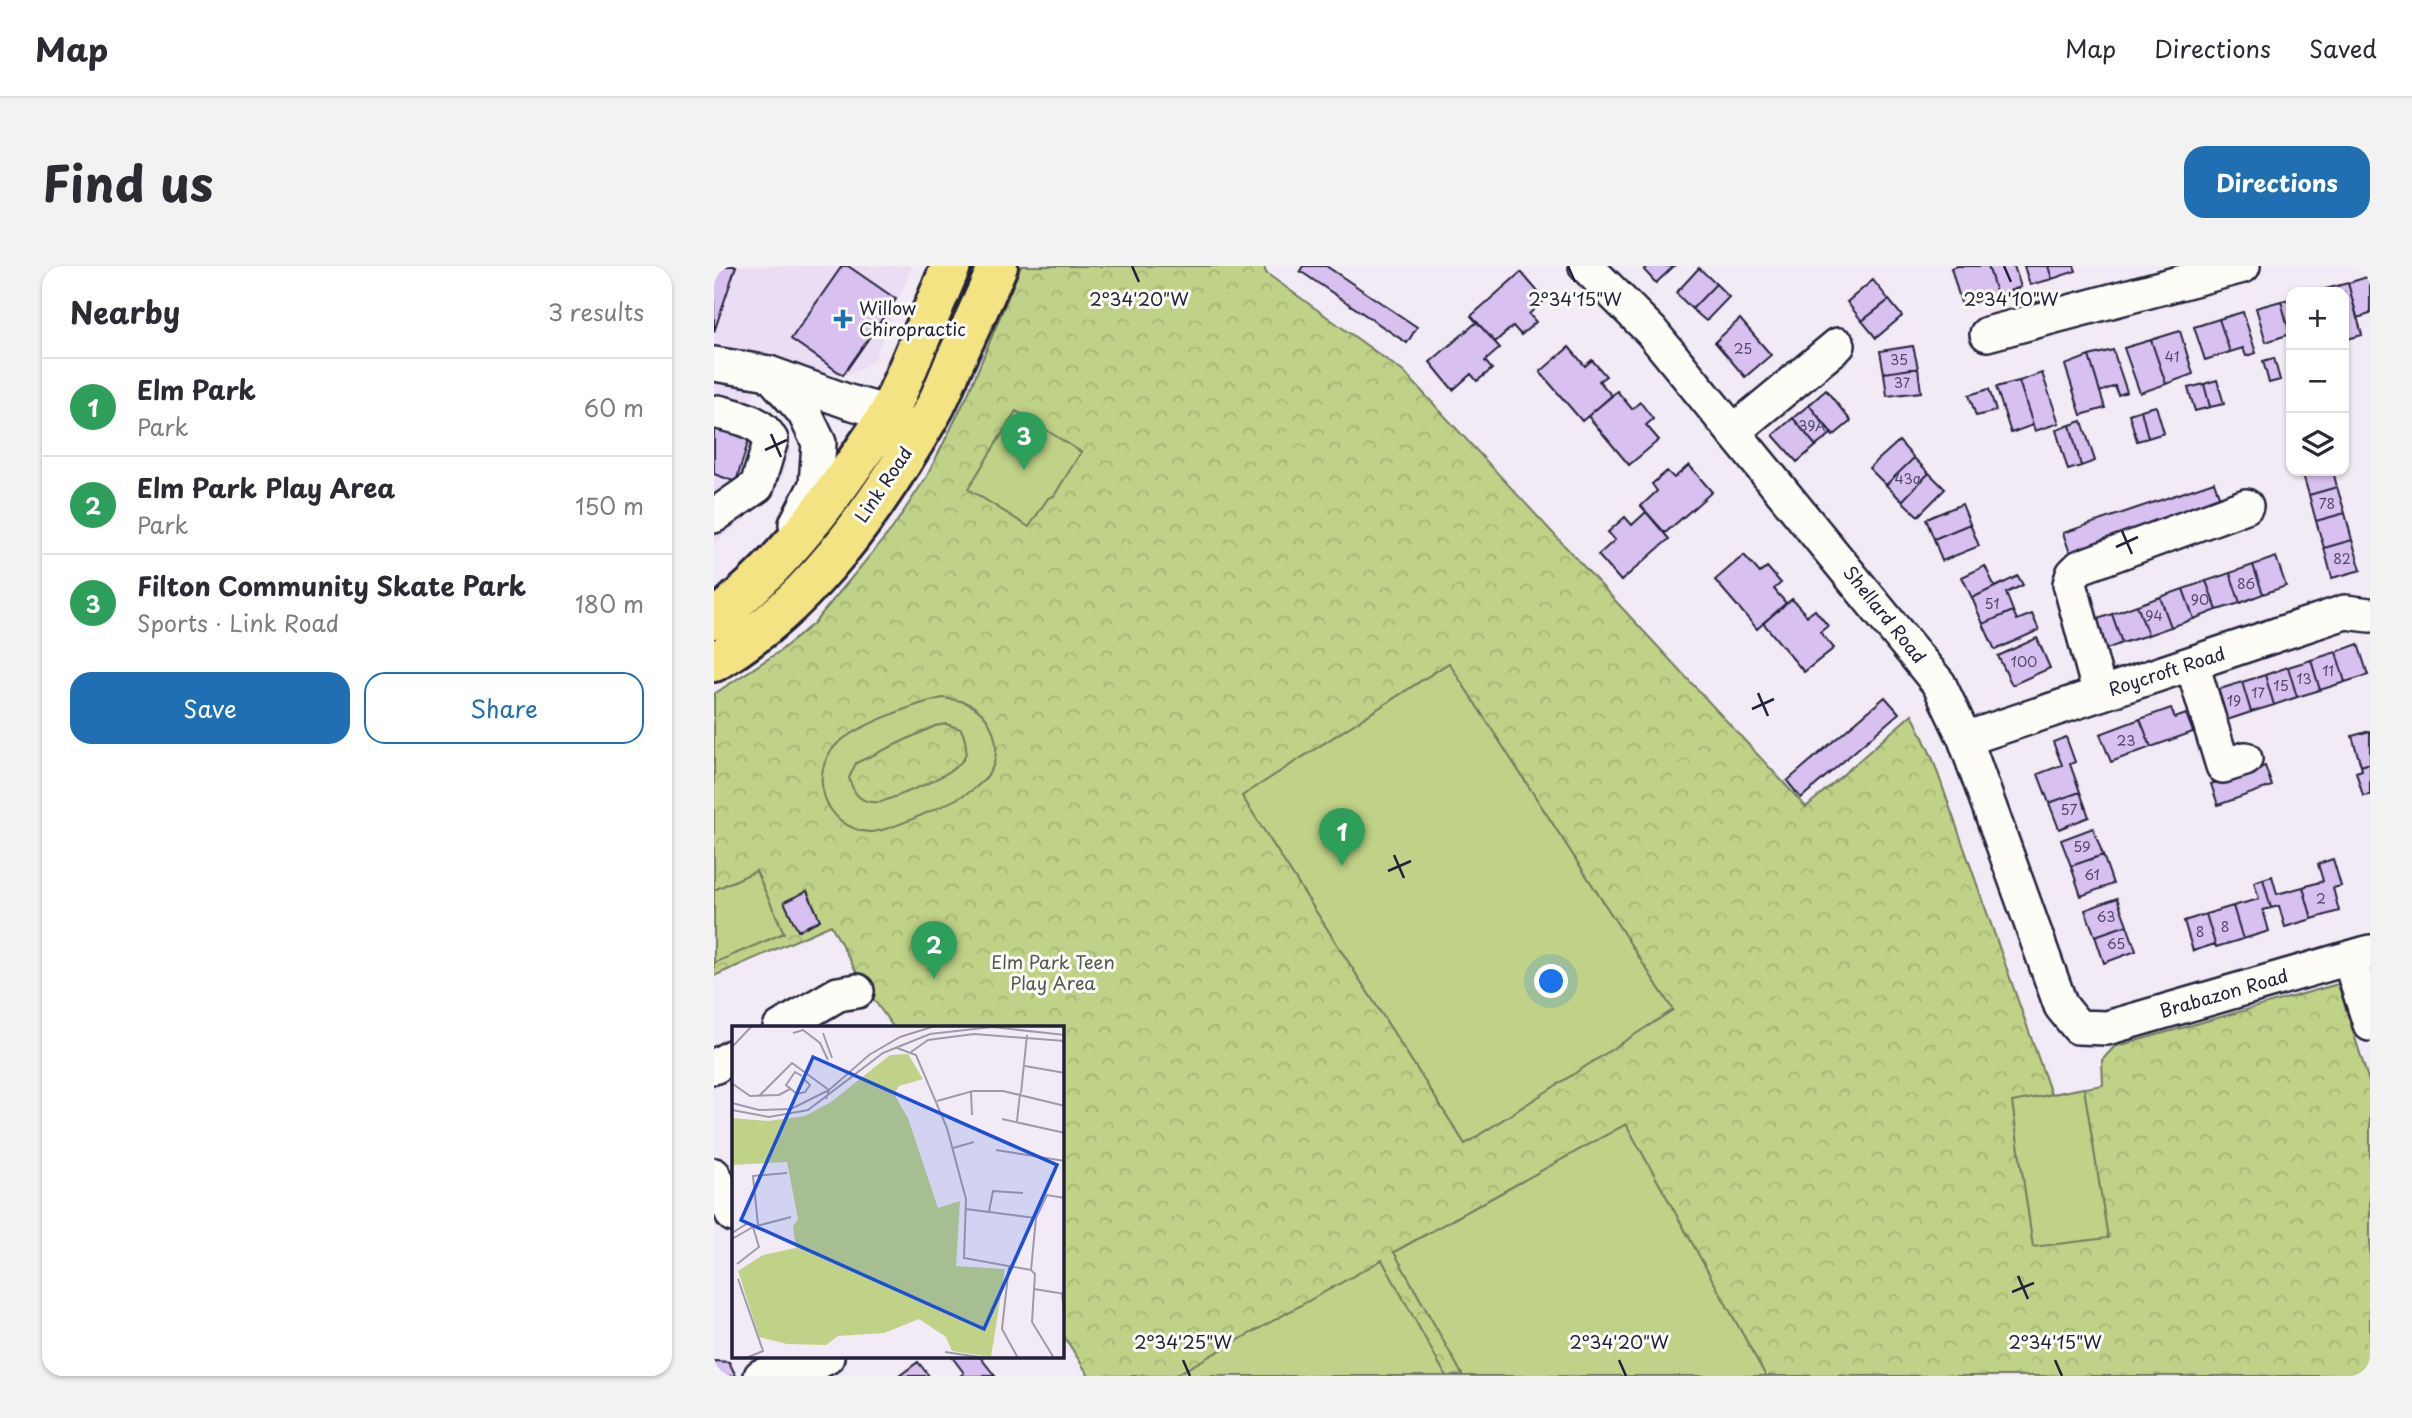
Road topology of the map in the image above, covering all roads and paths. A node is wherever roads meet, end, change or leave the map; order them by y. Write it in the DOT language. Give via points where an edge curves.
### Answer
graph roads {
  1 [pos="951,266"];
  2 [pos="998,266"];
  3 [pos="1587,266"];
  4 [pos="2243,266"];
  5 [pos="1987,334"];
  6 [pos="1838,345"];
  7 [pos="714,364"];
  8 [pos="769,373"];
  9 [pos="718,412"];
  10 [pos="889,413"];
  11 [pos="1734,431"];
  12 [pos="892,474"];
  13 [pos="2246,506"];
  14 [pos="714,516"];
  15 [pos="760,579"];
  16 [pos="2370,615"];
  17 [pos="714,619"];
  18 [pos="714,662"];
  19 [pos="2192,664"];
  20 [pos="2100,694"];
  21 [pos="1965,739"];
  22 [pos="2245,759"];
  23 [pos="2359,955"];
  24 [pos="857,991"];
  25 [pos="2370,1024"];
  26 [pos="783,1026"];
  27 [pos="2078,1027"];
  28 [pos="732,1057"];
  29 [pos="714,1067"];
  30 [pos="714,1175"];
  31 [pos="732,1213"];
  32 [pos="761,1376"];
  33 [pos="794,1376"];
  1 -- 10 [label="main road"];
  2 -- 12 [label="main road, Link Road" via="933,410"];
  3 -- 11 [label="street, Shellard Road" via="1651,331"];
  4 -- 5 [label="street"];
  6 -- 11 [label="street"];
  7 -- 8 [label="street"];
  8 -- 10 [label="street"];
  8 -- 15 [label="street" via="804,411 819,443 816,485"];
  9 -- 14 [label="street" via="752,422 771,440 757,486"];
  10 -- 12 [label="main road"];
  10 -- 15 [label="main road, Link Road" via="808,526"];
  11 -- 21 [label="street, Shellard Road" via="1939,684"];
  12 -- 18 [label="main road, Link Road" via="816,579 778,617"];
  13 -- 20 [label="street" via="2080,567 2073,574 2070,584"];
  15 -- 17 [label="main road, Link Road"];
  16 -- 19 [label="street, Roycroft Road" via="2346,612"];
  19 -- 20 [label="street, Roycroft Road"];
  19 -- 22 [label="street" via="2223,766"];
  20 -- 21 [label="street, Roycroft Road"];
  21 -- 27 [label="street, Shellard Road" via="2062,1006"];
  23 -- 25 [label="street"];
  23 -- 27 [label="street, Brabazon Road" via="2107,1028"];
  24 -- 26 [label="street" via="838,994"];
  28 -- 29 [label="street"];
  30 -- 31 [label="street"];
  32 -- 33 [label="street" via="785,1369"];
}
